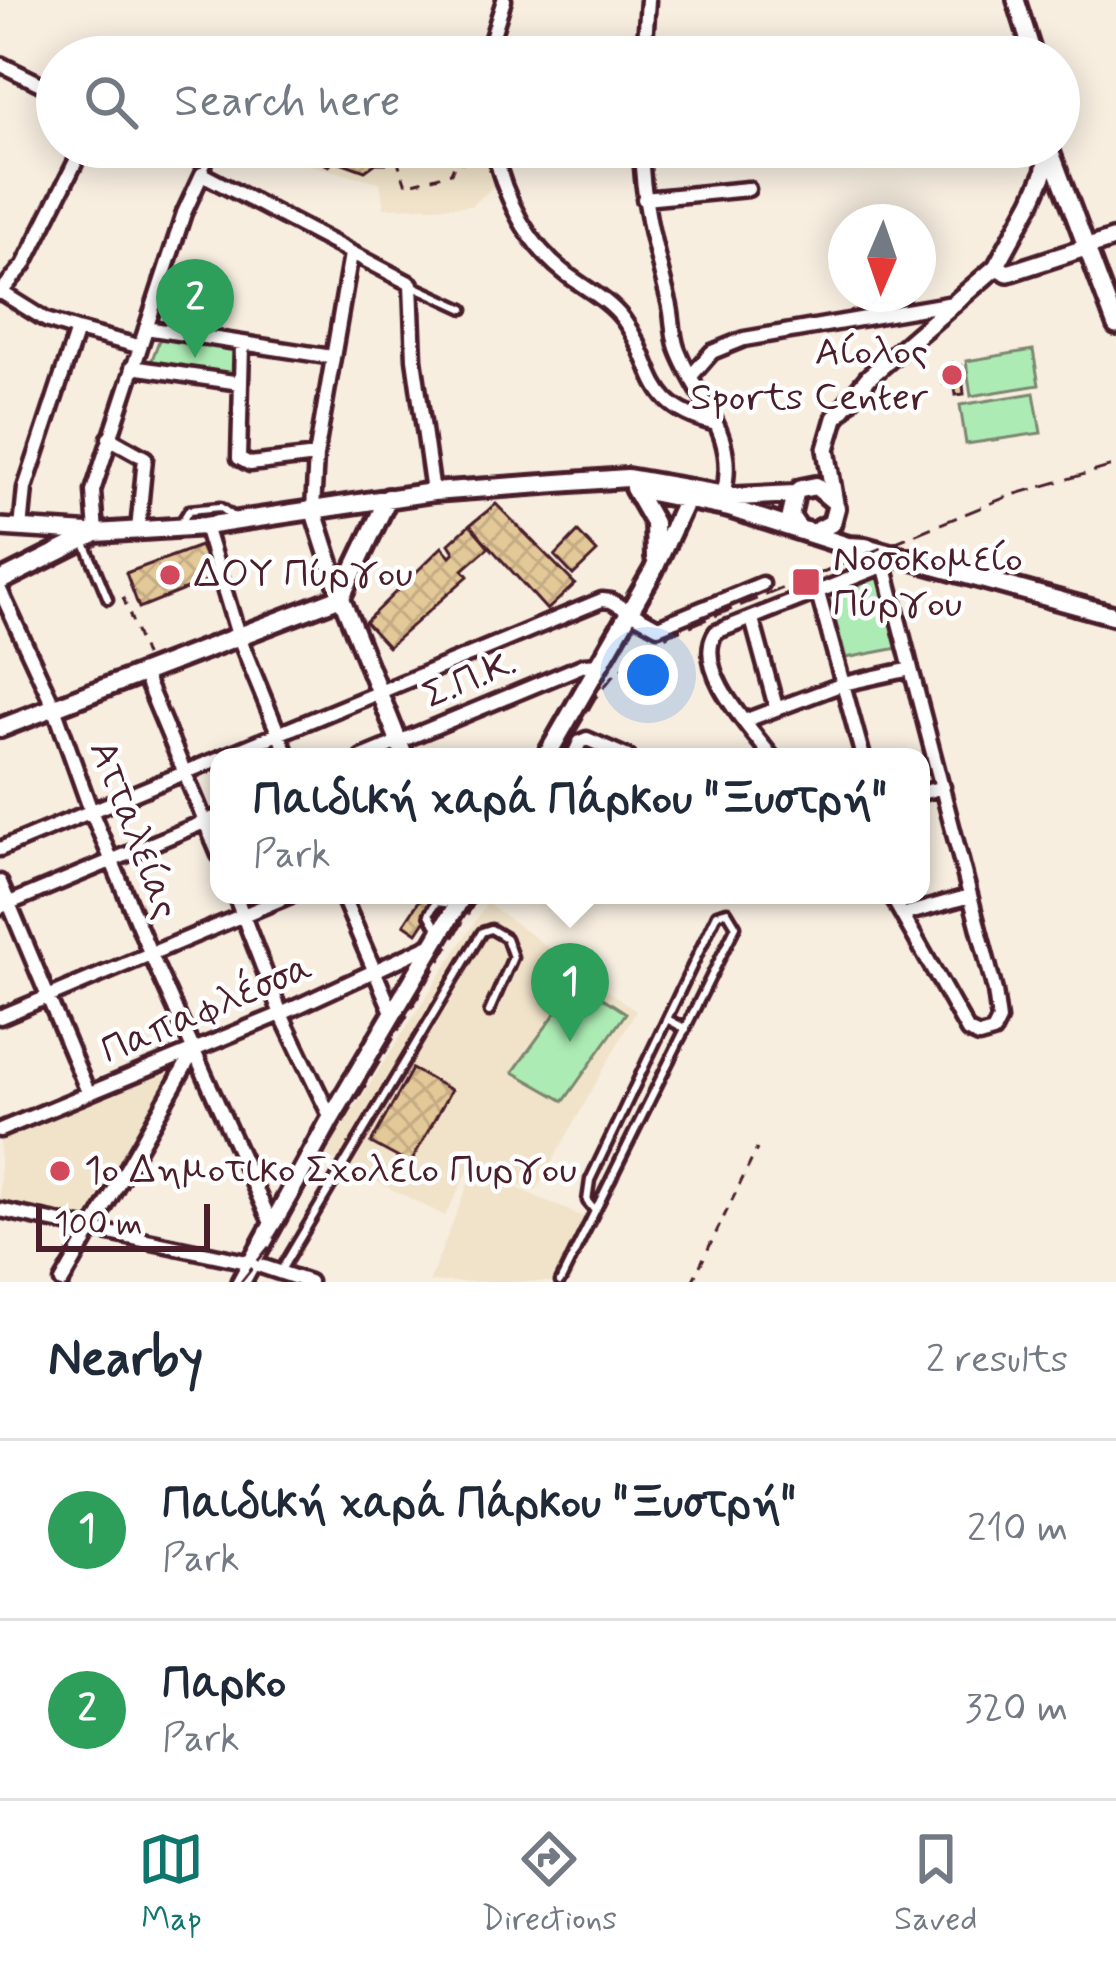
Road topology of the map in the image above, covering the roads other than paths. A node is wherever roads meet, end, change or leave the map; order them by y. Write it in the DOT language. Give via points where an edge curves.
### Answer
graph roads {
  1 [pos="504,0"];
  2 [pos="648,0"];
  3 [pos="1016,0"];
  4 [pos="493,36"];
  5 [pos="645,36"];
  6 [pos="1027,36"];
  7 [pos="0,64"];
  8 [pos="36,82"];
  9 [pos="72,168"];
  10 [pos="205,168"];
  11 [pos="499,168"];
  12 [pos="642,168"];
  13 [pos="1045,168"];
  14 [pos="1057,168"];
  15 [pos="202,174"];
  16 [pos="748,190"];
  17 [pos="644,199"];
  18 [pos="1116,238"];
  19 [pos="1088,245"];
  20 [pos="351,254"];
  21 [pos="996,267"];
  22 [pos="411,284"];
  23 [pos="0,292"];
  24 [pos="954,303"];
  25 [pos="464,309"];
  26 [pos="1116,326"];
  27 [pos="146,328"];
  28 [pos="77,330"];
  29 [pos="242,345"];
  30 [pos="138,346"];
  31 [pos="332,357"];
  32 [pos="132,367"];
  33 [pos="692,375"];
  34 [pos="240,383"];
  35 [pos="716,424"];
  36 [pos="109,438"];
  37 [pos="826,449"];
  38 [pos="316,456"];
  39 [pos="606,482"];
  40 [pos="634,488"];
  41 [pos="433,492"];
  42 [pos="690,492"];
  43 [pos="798,492"];
  44 [pos="723,495"];
  45 [pos="388,498"];
  46 [pos="835,504"];
  47 [pos="314,508"];
  48 [pos="238,520"];
  49 [pos="205,526"];
  50 [pos="0,527"];
  51 [pos="178,527"];
  52 [pos="22,529"];
  53 [pos="91,530"];
  54 [pos="138,530"];
  55 [pos="40,531"];
  56 [pos="806,532"];
  57 [pos="877,554"];
  58 [pos="51,556"];
  59 [pos="653,571"];
  60 [pos="762,584"];
  61 [pos="0,585"];
  62 [pos="818,593"];
  63 [pos="341,597"];
  64 [pos="108,599"];
  65 [pos="630,614"];
  66 [pos="1116,616"];
  67 [pos="752,619"];
  68 [pos="238,634"];
  69 [pos="602,664"];
  70 [pos="145,666"];
  71 [pos="911,669"];
  72 [pos="843,684"];
  73 [pos="378,690"];
  74 [pos="776,706"];
  75 [pos="54,707"];
  76 [pos="744,722"];
  77 [pos="0,728"];
  78 [pos="278,732"];
  79 [pos="239,748"];
  80 [pos="284,748"];
  81 [pos="402,748"];
  82 [pos="404,748"];
  83 [pos="552,748"];
  84 [pos="577,748"];
  85 [pos="608,748"];
  86 [pos="765,748"];
  87 [pos="860,748"];
  88 [pos="210,760"];
  89 [pos="184,771"];
  90 [pos="943,787"];
  91 [pos="930,791"];
  92 [pos="91,811"];
  93 [pos="210,816"];
  94 [pos="210,820"];
  95 [pos="0,849"];
  96 [pos="112,861"];
  97 [pos="0,882"];
  98 [pos="970,896"];
  99 [pos="238,904"];
  100 [pos="268,904"];
  101 [pos="347,904"];
  102 [pos="457,904"];
  103 [pos="895,904"];
  104 [pos="5,906"];
  105 [pos="242,914"];
  106 [pos="902,915"];
  107 [pos="438,938"];
  108 [pos="151,955"];
  109 [pos="374,972"];
  110 [pos="51,996"];
  111 [pos="392,1012"];
  112 [pos="489,1012"];
  113 [pos="281,1014"];
  114 [pos="0,1017"];
  115 [pos="667,1018"];
  116 [pos="686,1029"];
  117 [pos="193,1052"];
  118 [pos="632,1091"];
  119 [pos="88,1092"];
  120 [pos="652,1101"];
  121 [pos="331,1118"];
  122 [pos="0,1130"];
  123 [pos="0,1210"];
  124 [pos="595,1211"];
  125 [pos="272,1223"];
  126 [pos="92,1229"];
  127 [pos="252,1263"];
  128 [pos="280,1272"];
  129 [pos="62,1282"];
  130 [pos="242,1282"];
  131 [pos="309,1282"];
  132 [pos="560,1282"];
  1 -- 4 [label="street"];
  2 -- 5 [label="street"];
  3 -- 6 [label="street"];
  7 -- 8 [label="street"];
  9 -- 23 [label="street" via="24,265"];
  10 -- 15 [label="lane"];
  11 -- 35 [label="street" via="509,203 537,244 620,314 676,410"];
  12 -- 17 [label="street"];
  13 -- 21 [label="street"];
  14 -- 19 [label="street"];
  15 -- 20 [label="street"];
  15 -- 27 [label="street"];
  16 -- 17 [label="street"];
  17 -- 33 [label="street" via="676,346"];
  18 -- 19 [label="street"];
  19 -- 21 [label="street" via="1008,273"];
  19 -- 26 [label="street"];
  20 -- 22 [label="street"];
  20 -- 31 [label="street"];
  21 -- 24 [label="street"];
  22 -- 25 [label="lane"];
  22 -- 41 [label="street"];
  23 -- 28 [label="street"];
  24 -- 33 [label="street" via="744,339 712,352"];
  24 -- 37 [label="street" via="854,394"];
  27 -- 29 [label="street"];
  27 -- 30 [label="street"];
  28 -- 30 [label="street"];
  28 -- 52 [label="street" via="25,488"];
  29 -- 31 [label="street"];
  29 -- 34 [label="street"];
  30 -- 32 [label="street"];
  31 -- 38 [label="street"];
  32 -- 34 [label="street"];
  32 -- 36 [label="street"];
  33 -- 35 [label="street"];
  34 -- 38 [label="street" via="242,462"];
  35 -- 44 [label="street" via="729,470"];
  36 -- 53 [label="street"];
  36 -- 54 [label="street" via="145,458"];
  37 -- 43 [label="street"];
  37 -- 46 [label="street"];
  38 -- 47 [label="street"];
  39 -- 40 [label="main road"];
  39 -- 41 [label="main road"];
  39 -- 42 [label="main road" via="645,479"];
  40 -- 42 [label="main road"];
  40 -- 59 [label="main road" via="654,524"];
  41 -- 45 [label="main road"];
  42 -- 44 [label="main road"];
  42 -- 56 [label="main road"];
  42 -- 59 [label="main road"];
  43 -- 44 [label="main road"];
  43 -- 46 [label="main road" via="824,489"];
  43 -- 56 [label="main road" via="790,516"];
  45 -- 47 [label="main road"];
  45 -- 63 [label="main road"];
  46 -- 56 [label="main road" via="827,528"];
  46 -- 57 [label="main road"];
  47 -- 48 [label="main road"];
  47 -- 63 [label="street"];
  48 -- 49 [label="main road"];
  48 -- 51 [label="lane" via="220,507 189,510"];
  49 -- 51 [label="main road"];
  49 -- 68 [label="street"];
  50 -- 52 [label="street"];
  51 -- 54 [label="main road"];
  52 -- 55 [label="street"];
  53 -- 54 [label="main road"];
  53 -- 55 [label="street"];
  53 -- 58 [label="main road"];
  53 -- 64 [label="lane"];
  55 -- 58 [label="street"];
  56 -- 57 [label="main road"];
  57 -- 62 [label="street"];
  57 -- 66 [label="main road"];
  57 -- 71 [label="street"];
  58 -- 61 [label="main road"];
  59 -- 65 [label="main road"];
  60 -- 65 [label="street" via="665,626"];
  61 -- 75 [label="street, Ατταλείας"];
  62 -- 67 [label="street"];
  62 -- 72 [label="street"];
  63 -- 68 [label="main road"];
  63 -- 73 [label="street"];
  65 -- 69 [label="main road"];
  65 -- 73 [label="street" via="602,600"];
  67 -- 74 [label="street"];
  67 -- 76 [label="street" via="716,632 709,644 714,671"];
  68 -- 70 [label="main road"];
  68 -- 78 [label="street"];
  69 -- 82 [label="street, Σ.Π.Κ." via="584,664"];
  69 -- 83 [label="main road"];
  70 -- 75 [label="main road"];
  70 -- 89 [label="street"];
  71 -- 72 [label="street"];
  71 -- 90 [label="street"];
  72 -- 74 [label="street"];
  72 -- 87 [label="street"];
  73 -- 78 [label="street"];
  73 -- 81 [label="street"];
  74 -- 76 [label="street"];
  75 -- 77 [label="main road"];
  75 -- 92 [label="street, Ατταλείας"];
  76 -- 86 [label="street"];
  78 -- 79 [label="street"];
  78 -- 80 [label="street"];
  84 -- 85 [label="street" via="587,739"];
  88 -- 89 [label="street"];
  89 -- 92 [label="street"];
  89 -- 93 [label="street"];
  90 -- 91 [label="street"];
  90 -- 98 [label="street"];
  92 -- 95 [label="street"];
  92 -- 96 [label="street, Ατταλείας"];
  94 -- 96 [label="street"];
  96 -- 104 [label="street"];
  96 -- 108 [label="street, Ατταλείας"];
  97 -- 104 [label="street"];
  98 -- 106 [label="street"];
  98 -- 106 [label="street" via="995,991 998,1025 989,1034 968,1031"];
  99 -- 105 [label="street"];
  100 -- 105 [label="street"];
  101 -- 109 [label="street"];
  102 -- 107 [label="main road"];
  103 -- 106 [label="street"];
  104 -- 110 [label="street"];
  105 -- 108 [label="street"];
  105 -- 113 [label="street"];
  107 -- 109 [label="street, Παπαφλέσσα"];
  107 -- 111 [label="main road"];
  108 -- 110 [label="street"];
  108 -- 117 [label="street, Ατταλείας"];
  109 -- 111 [label="street"];
  109 -- 113 [label="street, Παπαφλέσσα"];
  110 -- 114 [label="street"];
  110 -- 119 [label="street"];
  111 -- 121 [label="main road"];
  112 -- 128 [label="lane" via="513,957 506,938 491,929 482,932"];
  113 -- 117 [label="street, Παπαφλέσσα"];
  113 -- 121 [label="street"];
  115 -- 116 [label="lane"];
  115 -- 116 [label="lane" via="717,914 727,911 736,926"];
  115 -- 118 [label="lane"];
  116 -- 120 [label="lane"];
  117 -- 119 [label="street, Παπαφλέσσα"];
  117 -- 125 [label="street, Ατταλείας"];
  117 -- 126 [label="street"];
  118 -- 120 [label="lane"];
  118 -- 124 [label="lane" via="590,1180 587,1201"];
  119 -- 122 [label="street, Παπαφλέσσα"];
  120 -- 124 [label="lane"];
  121 -- 125 [label="main road"];
  123 -- 126 [label="street"];
  124 -- 132 [label="lane"];
  125 -- 127 [label="main road"];
  126 -- 127 [label="street"];
  126 -- 129 [label="street"];
  127 -- 128 [label="street"];
  127 -- 130 [label="main road"];
  128 -- 131 [label="street"];
}
